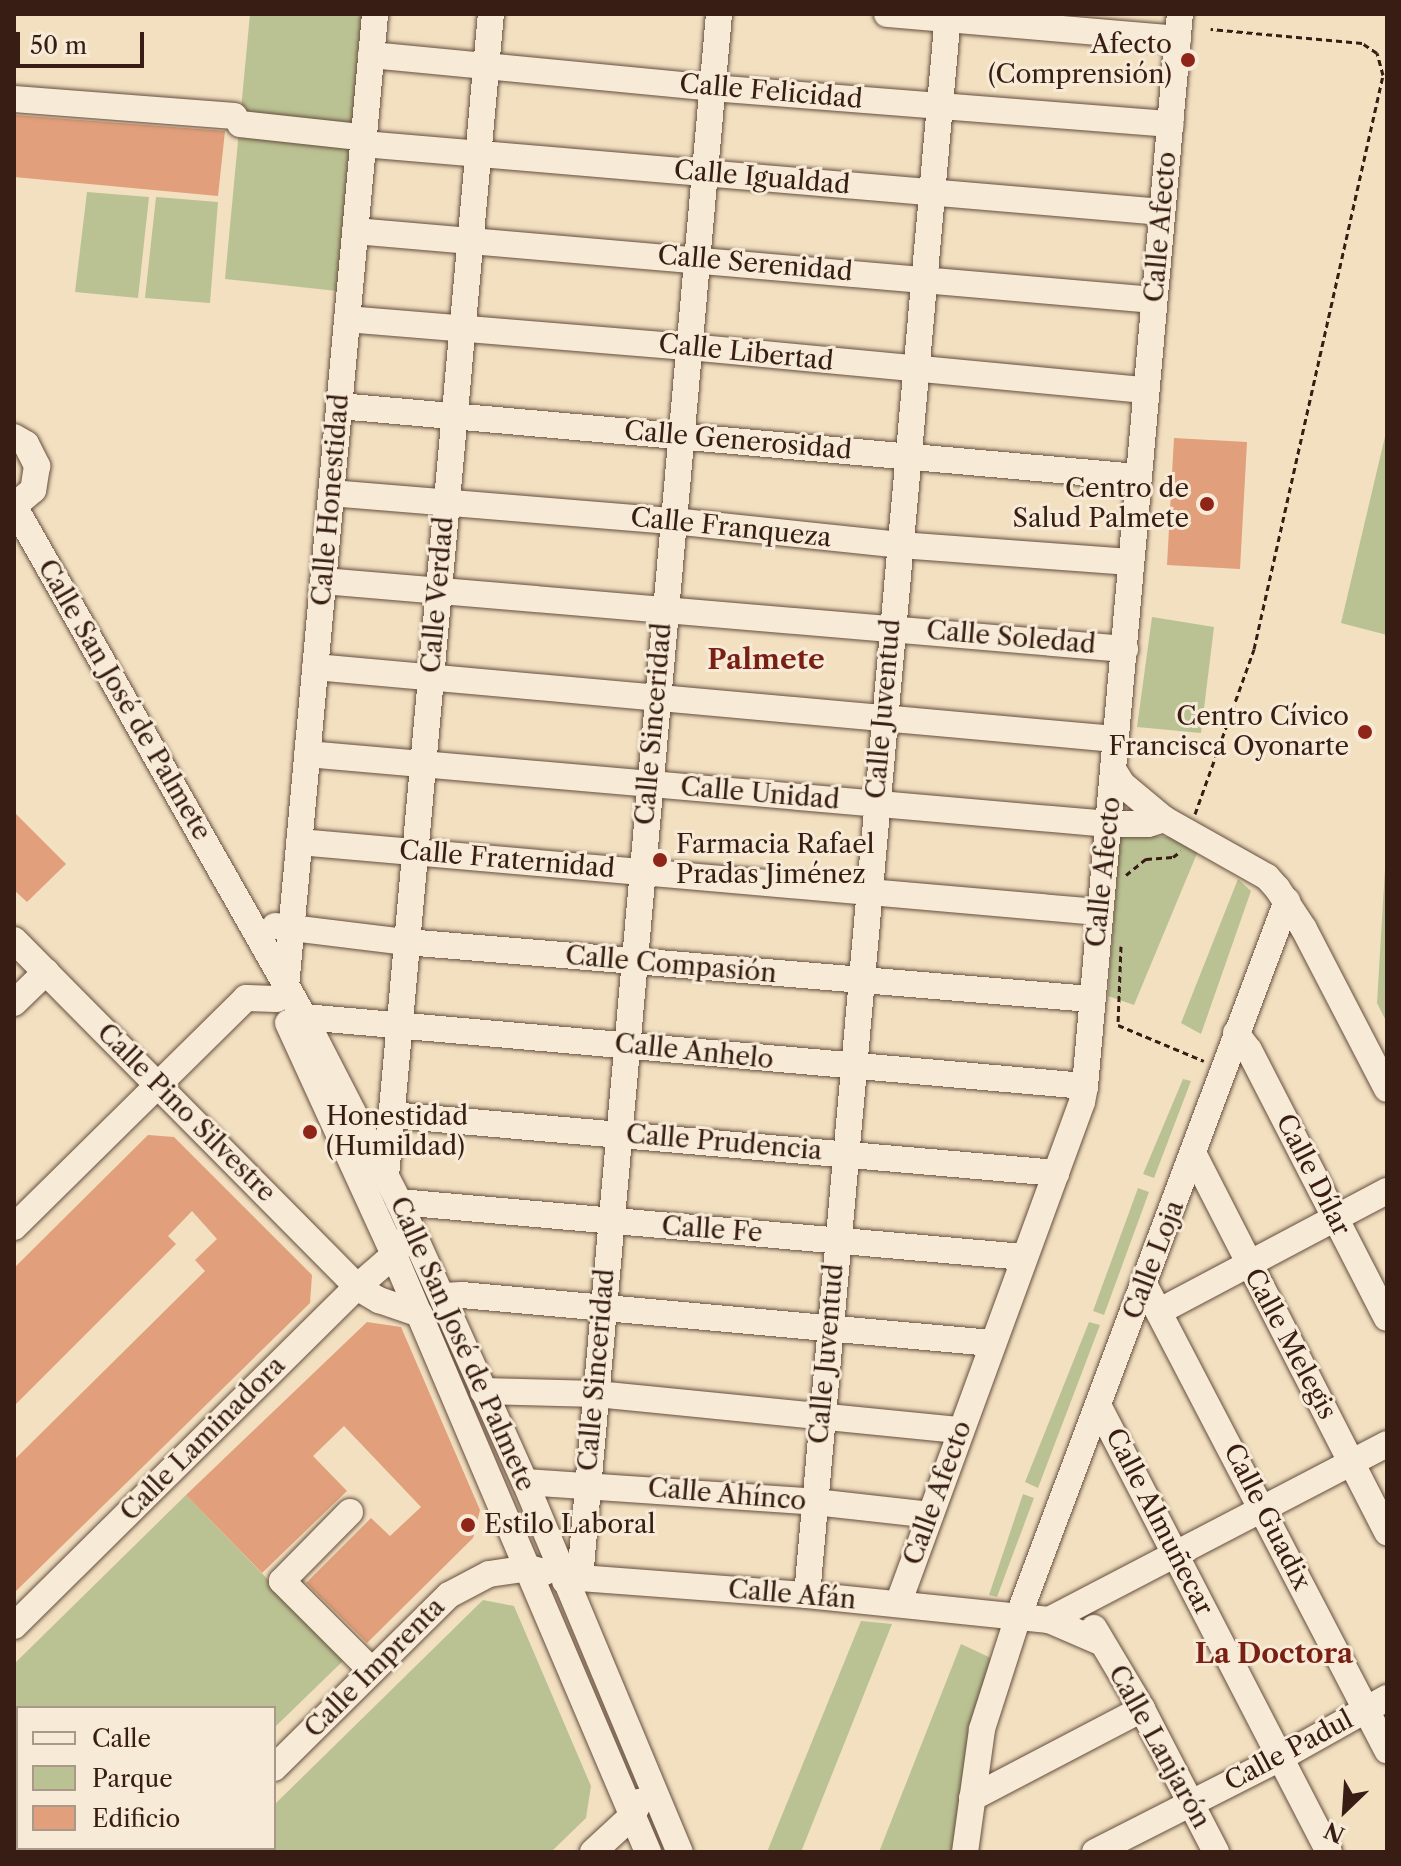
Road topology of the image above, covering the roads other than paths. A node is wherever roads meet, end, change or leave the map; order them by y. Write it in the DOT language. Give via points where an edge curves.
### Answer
graph roads {
  1 [pos="375,14"];
  2 [pos="491,14"];
  3 [pos="719,14"];
  4 [pos="887,14"];
  5 [pos="947,17"];
  6 [pos="1179,27"];
  7 [pos="371,55"];
  8 [pos="486,66"];
  9 [pos="712,88"];
  10 [pos="14,99"];
  11 [pos="939,105"];
  12 [pos="1171,124"];
  13 [pos="356,140"];
  14 [pos="477,155"];
  15 [pos="704,173"];
  16 [pos="929,192"];
  17 [pos="1162,212"];
  18 [pos="355,231"];
  19 [pos="469,239"];
  20 [pos="696,258"];
  21 [pos="921,278"];
  22 [pos="1154,300"];
  23 [pos="347,319"];
  24 [pos="462,329"];
  25 [pos="689,347"];
  26 [pos="916,370"];
  27 [pos="1145,390"];
  28 [pos="339,406"];
  29 [pos="454,416"];
  30 [pos="681,435"];
  31 [pos="14,437"];
  32 [pos="907,458"];
  33 [pos="1137,477"];
  34 [pos="331,493"];
  35 [pos="446,503"];
  36 [pos="14,506"];
  37 [pos="673,521"];
  38 [pos="900,545"];
  39 [pos="1130,562"];
  40 [pos="323,581"];
  41 [pos="438,591"];
  42 [pos="664,609"];
  43 [pos="890,627"];
  44 [pos="1125,649"];
  45 [pos="315,667"];
  46 [pos="431,675"];
  47 [pos="656,696"];
  48 [pos="884,717"];
  49 [pos="1115,739"];
  50 [pos="307,754"];
  51 [pos="422,765"];
  52 [pos="1114,771"];
  53 [pos="650,785"];
  54 [pos="875,803"];
  55 [pos="1164,819"];
  56 [pos="1109,824"];
  57 [pos="299,842"];
  58 [pos="414,852"];
  59 [pos="641,872"];
  60 [pos="868,892"];
  61 [pos="234,894"];
  62 [pos="1287,901"];
  63 [pos="1098,912"];
  64 [pos="251,923"];
  65 [pos="292,927"];
  66 [pos="14,940"];
  67 [pos="406,942"];
  68 [pos="633,962"];
  69 [pos="46,972"];
  70 [pos="860,981"];
  71 [pos="282,993"];
  72 [pos="1091,999"];
  73 [pos="14,1003"];
  74 [pos="304,1017"];
  75 [pos="398,1026"];
  76 [pos="1236,1033"];
  77 [pos="625,1045"];
  78 [pos="853,1067"];
  79 [pos="158,1085"];
  80 [pos="1085,1086"];
  81 [pos="1387,1089"];
  82 [pos="391,1115"];
  83 [pos="617,1133"];
  84 [pos="844,1153"];
  85 [pos="1194,1155"];
  86 [pos="1056,1173"];
  87 [pos="386,1176"];
  88 [pos="1387,1191"];
  89 [pos="399,1202"];
  90 [pos="1336,1219"];
  91 [pos="610,1222"];
  92 [pos="14,1227"];
  93 [pos="411,1228"];
  94 [pos="836,1239"];
  95 [pos="394,1255"];
  96 [pos="1024,1257"];
  97 [pos="1248,1264"];
  98 [pos="1144,1284"];
  99 [pos="357,1287"];
  100 [pos="443,1296"];
  101 [pos="602,1307"];
  102 [pos="1160,1311"];
  103 [pos="420,1314"];
  104 [pos="1387,1318"];
  105 [pos="830,1327"];
  106 [pos="991,1343"];
  107 [pos="483,1391"];
  108 [pos="597,1394"];
  109 [pos="1098,1405"];
  110 [pos="821,1417"];
  111 [pos="960,1430"];
  112 [pos="1387,1444"];
  113 [pos="1352,1463"];
  114 [pos="525,1482"];
  115 [pos="587,1484"];
  116 [pos="498,1495"];
  117 [pos="815,1502"];
  118 [pos="1263,1508"];
  119 [pos="350,1512"];
  120 [pos="930,1515"];
  121 [pos="1387,1532"];
  122 [pos="1176,1555"];
  123 [pos="529,1568"];
  124 [pos="573,1580"];
  125 [pos="807,1595"];
  126 [pos="1082,1603"];
  127 [pos="898,1604"];
  128 [pos="1018,1617"];
  129 [pos="1049,1620"];
  130 [pos="14,1626"];
  131 [pos="1100,1642"];
  132 [pos="372,1671"];
  133 [pos="1376,1704"];
  134 [pos="1142,1709"];
  135 [pos="1387,1750"];
  136 [pos="1280,1758"];
  137 [pos="276,1766"];
  138 [pos="650,1781"];
  139 [pos="972,1798"];
  140 [pos="1190,1802"];
  141 [pos="632,1816"];
  142 [pos="593,1852"];
  143 [pos="648,1852"];
  144 [pos="680,1852"];
  145 [pos="965,1852"];
  146 [pos="1095,1852"];
  147 [pos="1216,1852"];
  148 [pos="1329,1852"];
  1 -- 7 [label="street, Calle Honestidad"];
  2 -- 8 [label="street, Calle Verdad"];
  3 -- 9 [label="street, Calle Sinceridad"];
  4 -- 5 [label="street"];
  5 -- 6 [label="street"];
  5 -- 11 [label="street, Calle Juventud"];
  6 -- 12 [label="street, Calle Afecto"];
  7 -- 8 [label="street, Calle Felicidad"];
  7 -- 13 [label="street, Calle Honestidad"];
  8 -- 9 [label="street, Calle Felicidad"];
  8 -- 14 [label="street, Calle Verdad"];
  9 -- 11 [label="street, Calle Felicidad"];
  9 -- 15 [label="street, Calle Sinceridad"];
  10 -- 13 [label="street, Calle Igualdad" via="237,120"];
  11 -- 12 [label="street, Calle Felicidad"];
  11 -- 16 [label="street, Calle Juventud"];
  12 -- 17 [label="street, Calle Afecto"];
  13 -- 14 [label="street, Calle Igualdad"];
  13 -- 18 [label="street, Calle Honestidad"];
  14 -- 15 [label="street, Calle Igualdad"];
  14 -- 19 [label="street, Calle Verdad"];
  15 -- 16 [label="street, Calle Igualdad"];
  15 -- 20 [label="street, Calle Sinceridad"];
  16 -- 17 [label="street, Calle Igualdad"];
  16 -- 21 [label="street, Calle Juventud"];
  17 -- 22 [label="street, Calle Afecto"];
  18 -- 19 [label="street, Calle Serenidad"];
  18 -- 23 [label="street, Calle Honestidad"];
  19 -- 20 [label="street, Calle Serenidad"];
  19 -- 24 [label="street, Calle Verdad"];
  20 -- 21 [label="street, Calle Serenidad"];
  20 -- 25 [label="street, Calle Sinceridad"];
  21 -- 22 [label="street, Calle Serenidad"];
  21 -- 26 [label="street, Calle Juventud"];
  22 -- 27 [label="street, Calle Afecto"];
  23 -- 24 [label="street, Calle Libertad"];
  23 -- 28 [label="street, Calle Honestidad"];
  24 -- 25 [label="street, Calle Libertad"];
  24 -- 29 [label="street, Calle Verdad"];
  25 -- 26 [label="street, Calle Libertad"];
  25 -- 30 [label="street, Calle Sinceridad"];
  26 -- 27 [label="street, Calle Libertad"];
  26 -- 32 [label="street, Calle Juventud"];
  27 -- 33 [label="street, Calle Afecto"];
  28 -- 29 [label="street, Calle Generosidad"];
  28 -- 34 [label="street, Calle Honestidad"];
  29 -- 30 [label="street, Calle Generosidad"];
  29 -- 35 [label="street, Calle Verdad"];
  30 -- 32 [label="street, Calle Generosidad"];
  30 -- 37 [label="street, Calle Sinceridad"];
  31 -- 36 [label="street" via="26,444 37,466 33,490"];
  32 -- 33 [label="street, Calle Generosidad"];
  32 -- 38 [label="street, Calle Juventud"];
  33 -- 39 [label="street, Calle Afecto"];
  34 -- 35 [label="street, Calle Franqueza"];
  34 -- 40 [label="street, Calle Honestidad"];
  35 -- 37 [label="street, Calle Franqueza"];
  35 -- 41 [label="street, Calle Verdad"];
  36 -- 61 [label="street, Calle San José de Palmete"];
  37 -- 38 [label="street, Calle Franqueza"];
  37 -- 42 [label="street, Calle Sinceridad"];
  38 -- 39 [label="street, Calle Franqueza"];
  38 -- 43 [label="street, Calle Juventud"];
  39 -- 44 [label="street, Calle Afecto"];
  40 -- 41 [label="street, Calle Soledad"];
  40 -- 45 [label="street, Calle Honestidad"];
  41 -- 42 [label="street, Calle Soledad"];
  41 -- 46 [label="street, Calle Verdad"];
  42 -- 43 [label="street, Calle Soledad"];
  42 -- 47 [label="street, Calle Sinceridad"];
  43 -- 44 [label="street, Calle Soledad"];
  43 -- 48 [label="street, Calle Juventud"];
  44 -- 49 [label="street, Calle Afecto"];
  45 -- 46 [label="street"];
  45 -- 50 [label="street, Calle Honestidad"];
  46 -- 47 [label="street"];
  46 -- 51 [label="street, Calle Verdad"];
  47 -- 48 [label="street"];
  47 -- 53 [label="street, Calle Sinceridad"];
  48 -- 49 [label="street"];
  48 -- 54 [label="street, Calle Juventud"];
  49 -- 52 [label="street, Calle Afecto"];
  50 -- 51 [label="street, Calle Unidad"];
  50 -- 57 [label="street, Calle Honestidad"];
  51 -- 53 [label="street, Calle Unidad"];
  51 -- 58 [label="street, Calle Verdad"];
  52 -- 55 [label="street"];
  52 -- 56 [label="street, Calle Afecto"];
  53 -- 54 [label="street, Calle Unidad"];
  53 -- 59 [label="street, Calle Sinceridad"];
  54 -- 56 [label="street, Calle Unidad"];
  54 -- 60 [label="street, Calle Juventud"];
  55 -- 56 [label="street, Calle Unidad"];
  55 -- 62 [label="street" via="1267,877"];
  56 -- 63 [label="street, Calle Afecto"];
  57 -- 58 [label="street, Calle Fraternidad"];
  57 -- 65 [label="street, Calle Honestidad"];
  58 -- 59 [label="street, Calle Fraternidad"];
  58 -- 67 [label="street, Calle Verdad"];
  59 -- 60 [label="street, Calle Fraternidad"];
  59 -- 68 [label="street, Calle Sinceridad"];
  60 -- 63 [label="street, Calle Fraternidad"];
  60 -- 70 [label="street, Calle Juventud"];
  61 -- 64 [label="street, Calle San José de Palmete"];
  61 -- 71 [label="street, Calle San José de Palmete"];
  62 -- 76 [label="street, Calle Loja"];
  62 -- 81 [label="street"];
  63 -- 72 [label="street, Calle Afecto"];
  64 -- 65 [label="street, Calle Compasión"];
  64 -- 71 [label="street, Calle San José de Palmete"];
  65 -- 67 [label="street, Calle Compasión"];
  65 -- 71 [label="street, Calle Honestidad"];
  66 -- 69 [label="street, Calle Pino Silvestre"];
  67 -- 68 [label="street, Calle Compasión"];
  67 -- 75 [label="street, Calle Verdad"];
  68 -- 70 [label="street, Calle Compasión"];
  68 -- 77 [label="street, Calle Sinceridad"];
  69 -- 73 [label="street"];
  69 -- 79 [label="street, Calle Pino Silvestre"];
  70 -- 72 [label="street, Calle Compasión"];
  70 -- 78 [label="street, Calle Juventud"];
  71 -- 74 [label="street, Calle San José de Palmete"];
  71 -- 79 [label="street" via="246,998"];
  71 -- 95 [label="street, Calle San José de Palmete"];
  72 -- 80 [label="street, Calle Afecto"];
  74 -- 75 [label="street, Calle Anhelo"];
  74 -- 87 [label="street, Calle San José de Palmete"];
  75 -- 77 [label="street, Calle Anhelo"];
  75 -- 82 [label="street, Calle Verdad"];
  76 -- 85 [label="street, Calle Loja"];
  76 -- 90 [label="street, Calle Dílar"];
  77 -- 78 [label="street, Calle Anhelo"];
  77 -- 83 [label="street, Calle Sinceridad"];
  78 -- 80 [label="street, Calle Anhelo"];
  78 -- 84 [label="street, Calle Juventud"];
  79 -- 92 [label="street"];
  79 -- 99 [label="street, Calle Pino Silvestre"];
  80 -- 86 [label="street, Calle Afecto"];
  82 -- 83 [label="street, Calle Prudencia"];
  82 -- 87 [label="street, Calle Verdad"];
  83 -- 84 [label="street, Calle Prudencia"];
  83 -- 91 [label="street, Calle Sinceridad"];
  84 -- 86 [label="street, Calle Prudencia"];
  84 -- 94 [label="street, Calle Juventud"];
  85 -- 97 [label="street, Calle Melegis"];
  85 -- 98 [label="street, Calle Loja"];
  86 -- 96 [label="street, Calle Afecto"];
  87 -- 89 [label="street, Calle San José de Palmete"];
  88 -- 90 [label="street"];
  89 -- 91 [label="street, Calle Fe"];
  89 -- 93 [label="street, Calle San José de Palmete"];
  90 -- 97 [label="street"];
  90 -- 104 [label="street, Calle Dílar"];
  91 -- 94 [label="street, Calle Fe"];
  91 -- 101 [label="street, Calle Sinceridad"];
  93 -- 95 [label="street, Calle Laminadora"];
  93 -- 100 [label="street, Calle San José de Palmete"];
  94 -- 96 [label="street, Calle Fe"];
  94 -- 105 [label="street, Calle Juventud"];
  95 -- 99 [label="street, Calle Laminadora"];
  95 -- 103 [label="street, Calle San José de Palmete"];
  96 -- 106 [label="street, Calle Afecto"];
  97 -- 102 [label="street"];
  97 -- 113 [label="street, Calle Melegis"];
  98 -- 102 [label="street, Calle Guadix"];
  98 -- 109 [label="street, Calle Loja"];
  99 -- 103 [label="street, Calle Pino Silvestre"];
  99 -- 130 [label="street, Calle Laminadora"];
  100 -- 101 [label="street"];
  100 -- 107 [label="street, Calle San José de Palmete"];
  101 -- 105 [label="street"];
  101 -- 108 [label="street, Calle Sinceridad"];
  102 -- 118 [label="street, Calle Guadix"];
  103 -- 116 [label="street, Calle San José de Palmete"];
  105 -- 106 [label="street"];
  105 -- 110 [label="street, Calle Juventud"];
  106 -- 111 [label="street, Calle Afecto"];
  107 -- 108 [label="street"];
  107 -- 114 [label="street, Calle San José de Palmete"];
  108 -- 110 [label="street"];
  108 -- 115 [label="street, Calle Sinceridad"];
  109 -- 122 [label="street, Calle Almuñecar"];
  109 -- 128 [label="street, Calle Loja"];
  110 -- 111 [label="street"];
  110 -- 117 [label="street, Calle Juventud"];
  111 -- 120 [label="street, Calle Afecto"];
  112 -- 113 [label="street"];
  113 -- 118 [label="street"];
  113 -- 121 [label="street, Calle Melegis"];
  114 -- 115 [label="street, Calle Ahínco"];
  114 -- 124 [label="street, Calle San José de Palmete"];
  115 -- 117 [label="street, Calle Ahínco"];
  115 -- 124 [label="street, Calle Sinceridad"];
  116 -- 123 [label="street, Calle San José de Palmete"];
  116 -- 124 [label="street"];
  117 -- 120 [label="street, Calle Ahínco"];
  117 -- 125 [label="street, Calle Juventud"];
  118 -- 122 [label="street"];
  118 -- 133 [label="street, Calle Guadix"];
  119 -- 132 [label="street" via="282,1581"];
  120 -- 127 [label="street, Calle Afecto"];
  122 -- 126 [label="street"];
  122 -- 136 [label="street, Calle Almuñecar"];
  123 -- 124 [label="street, Calle Afán"];
  123 -- 132 [label="street, Calle Imprenta" via="489,1574 449,1595"];
  123 -- 141 [label="street, Calle San José de Palmete"];
  124 -- 125 [label="street, Calle Afán"];
  124 -- 138 [label="street, Calle San José de Palmete"];
  125 -- 127 [label="street, Calle Afán"];
  126 -- 129 [label="street"];
  126 -- 131 [label="street, Calle Lanjarón"];
  127 -- 128 [label="street, Calle Afán"];
  128 -- 129 [label="street, Calle Lanjarón"];
  128 -- 139 [label="street, Calle Loja" via="982,1729"];
  129 -- 131 [label="street, Calle Lanjarón"];
  131 -- 134 [label="street, Calle Lanjarón"];
  132 -- 137 [label="street, Calle Imprenta"];
  133 -- 135 [label="street, Calle Guadix"];
  133 -- 136 [label="street, Calle Padul"];
  134 -- 139 [label="street"];
  134 -- 140 [label="street, Calle Lanjarón"];
  136 -- 140 [label="street, Calle Padul"];
  136 -- 148 [label="street, Calle Almuñecar"];
  138 -- 141 [label="street"];
  138 -- 144 [label="street, Calle San José de Palmete"];
  139 -- 145 [label="street, Calle Loja"];
  140 -- 146 [label="street, Calle Padul"];
  140 -- 147 [label="street, Calle Lanjarón"];
  141 -- 142 [label="street"];
  141 -- 143 [label="street, Calle San José de Palmete"];
}
